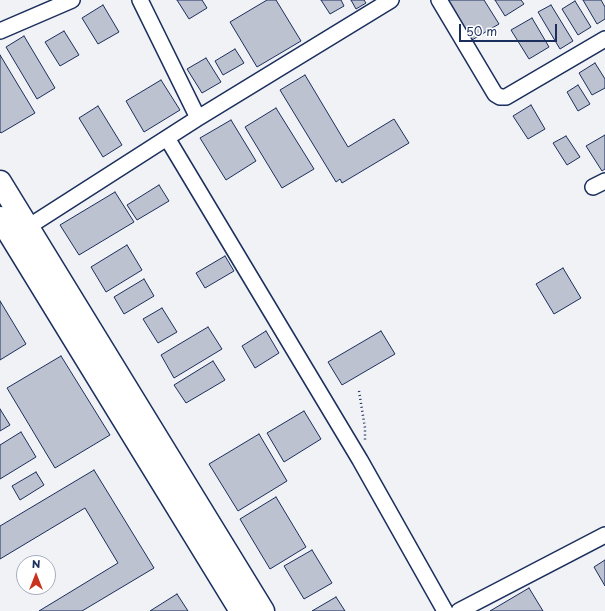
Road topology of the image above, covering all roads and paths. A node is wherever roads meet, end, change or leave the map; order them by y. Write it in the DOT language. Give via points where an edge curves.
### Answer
graph roads {
  1 [pos="72,0"];
  2 [pos="140,0"];
  3 [pos="391,0"];
  4 [pos="439,0"];
  5 [pos="0,31"];
  6 [pos="605,39"];
  7 [pos="198,118"];
  8 [pos="167,138"];
  9 [pos="0,182"];
  10 [pos="0,218"];
  11 [pos="28,227"];
  12 [pos="359,391"];
  13 [pos="360,460"];
  14 [pos="605,535"];
  15 [pos="241,611"];
  16 [pos="263,611"];
  17 [pos="445,611"];
  18 [pos="459,611"];
  1 -- 5 [label="street"];
  2 -- 7 [label="street"];
  3 -- 7 [label="street"];
  4 -- 6 [label="street" via="495,94 502,98"];
  7 -- 8 [label="street"];
  8 -- 11 [label="street"];
  8 -- 13 [label="street"];
  9 -- 11 [label="main road"];
  10 -- 15 [label="main road"];
  11 -- 16 [label="main road"];
  12 -- 13 [label="path" via="365,428 365,446"];
  13 -- 17 [label="street"];
  14 -- 18 [label="street"];
}
